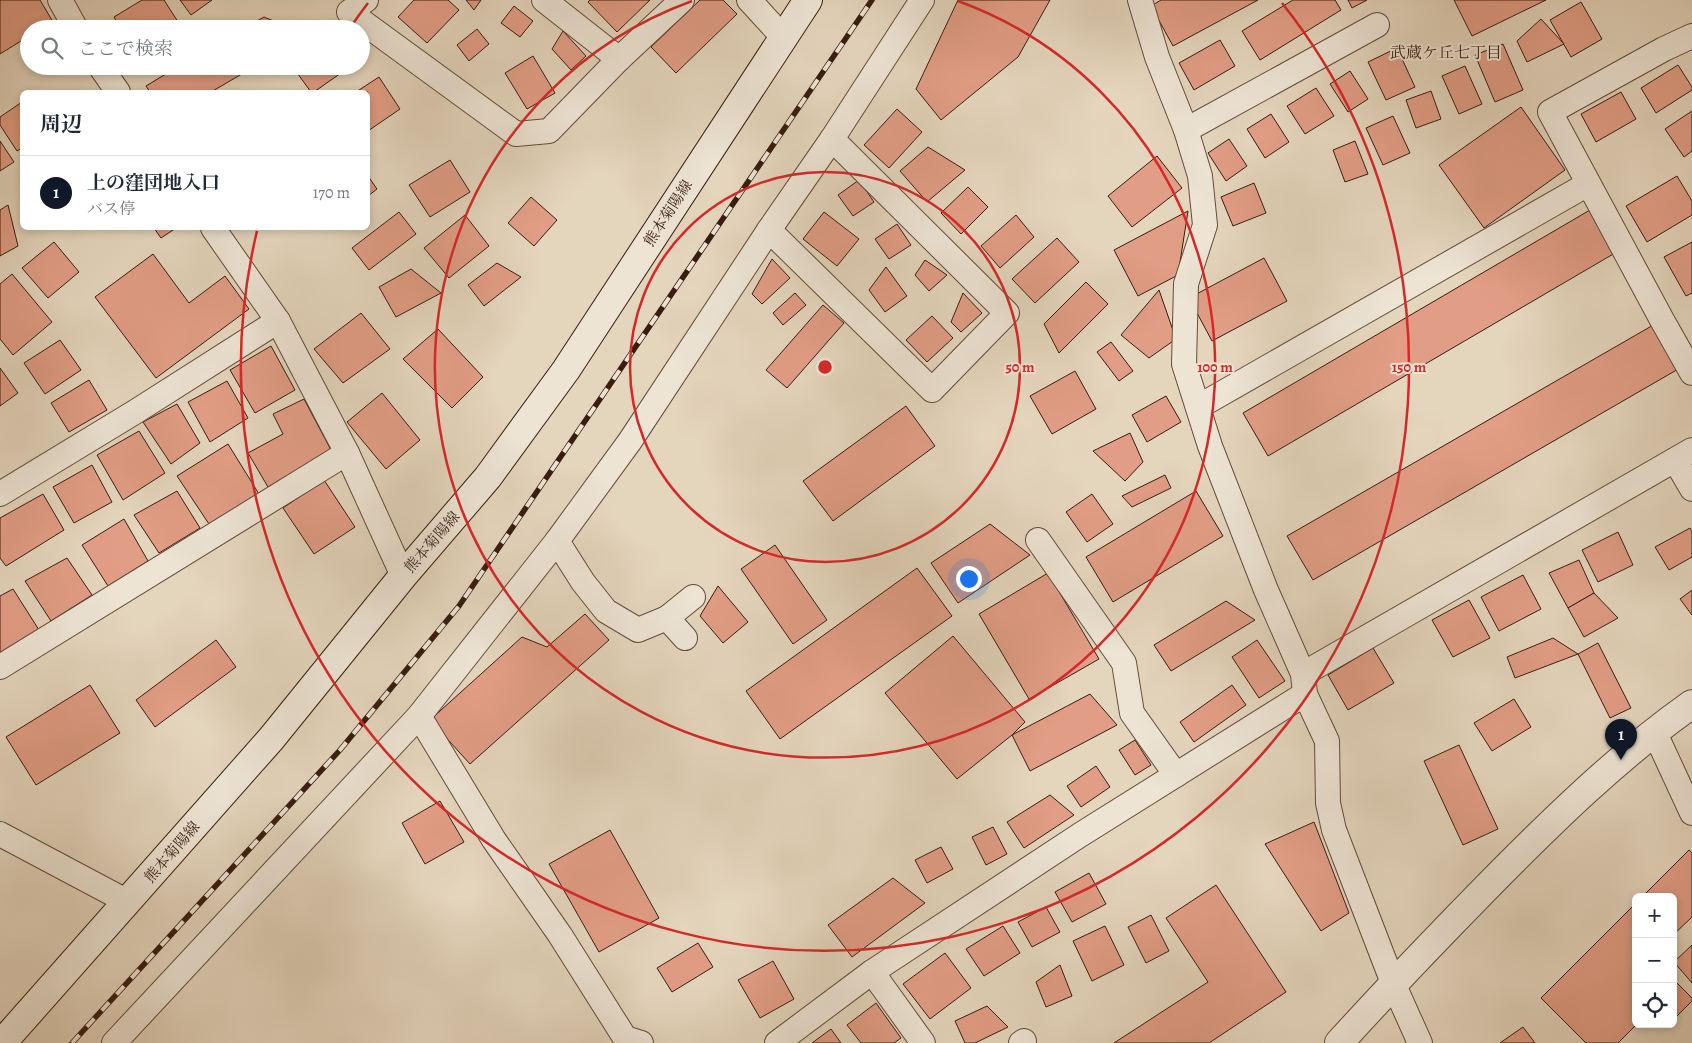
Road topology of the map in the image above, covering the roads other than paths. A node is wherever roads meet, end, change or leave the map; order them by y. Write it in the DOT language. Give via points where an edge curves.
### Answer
graph roads {
  1 [pos="60,0"];
  2 [pos="366,0"];
  3 [pos="544,0"];
  4 [pos="682,0"];
  5 [pos="749,0"];
  6 [pos="808,0"];
  7 [pos="922,0"];
  8 [pos="1140,0"];
  9 [pos="71,20"];
  10 [pos="360,20"];
  11 [pos="1377,26"];
  12 [pos="370,27"];
  13 [pos="1692,36"];
  14 [pos="783,37"];
  15 [pos="619,59"];
  16 [pos="106,75"];
  17 [pos="117,90"];
  18 [pos="1186,130"];
  19 [pos="832,139"];
  20 [pos="1588,184"];
  21 [pos="214,230"];
  22 [pos="769,230"];
  23 [pos="278,321"];
  24 [pos="1692,373"];
  25 [pos="1198,408"];
  26 [pos="347,453"];
  27 [pos="1683,455"];
  28 [pos="1692,489"];
  29 [pos="0,494"];
  30 [pos="1038,540"];
  31 [pos="557,541"];
  32 [pos="403,576"];
  33 [pos="693,597"];
  34 [pos="667,618"];
  35 [pos="685,638"];
  36 [pos="0,667"];
  37 [pos="1304,684"];
  38 [pos="1692,704"];
  39 [pos="418,716"];
  40 [pos="1654,731"];
  41 [pos="1176,775"];
  42 [pos="1692,813"];
  43 [pos="0,834"];
  44 [pos="128,902"];
  45 [pos="872,972"];
  46 [pos="1393,983"];
  47 [pos="2,1043"];
  48 [pos="114,1043"];
  49 [pos="641,1043"];
  50 [pos="777,1043"];
  51 [pos="923,1043"];
  52 [pos="1339,1043"];
  53 [pos="1420,1043"];
  1 -- 9 [label="street"];
  2 -- 10 [label="street" via="349,12"];
  3 -- 15 [label="street"];
  4 -- 15 [label="street"];
  5 -- 14 [label="street"];
  6 -- 14 [label="main road, 熊本菊陽線"];
  7 -- 19 [label="street"];
  8 -- 18 [label="street" via="1157,57"];
  11 -- 18 [label="street"];
  12 -- 15 [label="street" via="516,134 549,131"];
  13 -- 20 [label="street" via="1550,112"];
  14 -- 32 [label="main road, 熊本菊陽線" via="566,370 488,477"];
  16 -- 17 [label="street"];
  18 -- 25 [label="street" via="1200,176 1205,225 1186,284 1184,364"];
  19 -- 22 [label="street"];
  19 -- 22 [label="street" via="1007,313 932,390"];
  20 -- 24 [label="street"];
  20 -- 25 [label="street"];
  21 -- 23 [label="street"];
  22 -- 31 [label="street" via="630,441"];
  23 -- 26 [label="street"];
  23 -- 29 [label="street"];
  25 -- 37 [label="street"];
  26 -- 32 [label="street"];
  26 -- 36 [label="street"];
  27 -- 28 [label="street"];
  27 -- 37 [label="street"];
  30 -- 41 [label="street" via="1124,663 1132,713"];
  31 -- 34 [label="street" via="606,611 638,630"];
  31 -- 39 [label="street"];
  32 -- 44 [label="main road, 熊本菊陽線" via="271,739"];
  33 -- 34 [label="street"];
  34 -- 35 [label="street"];
  37 -- 41 [label="street"];
  37 -- 46 [label="street" via="1327,741 1328,803 1334,830"];
  38 -- 40 [label="main road"];
  39 -- 48 [label="street"];
  39 -- 49 [label="street" via="494,840 626,1038"];
  40 -- 42 [label="street"];
  40 -- 46 [label="main road" via="1544,829"];
  41 -- 45 [label="street"];
  43 -- 44 [label="street"];
  44 -- 47 [label="main road, 熊本菊陽線"];
  45 -- 50 [label="street"];
  45 -- 51 [label="street"];
  46 -- 52 [label="main road"];
  46 -- 53 [label="street"];
}
